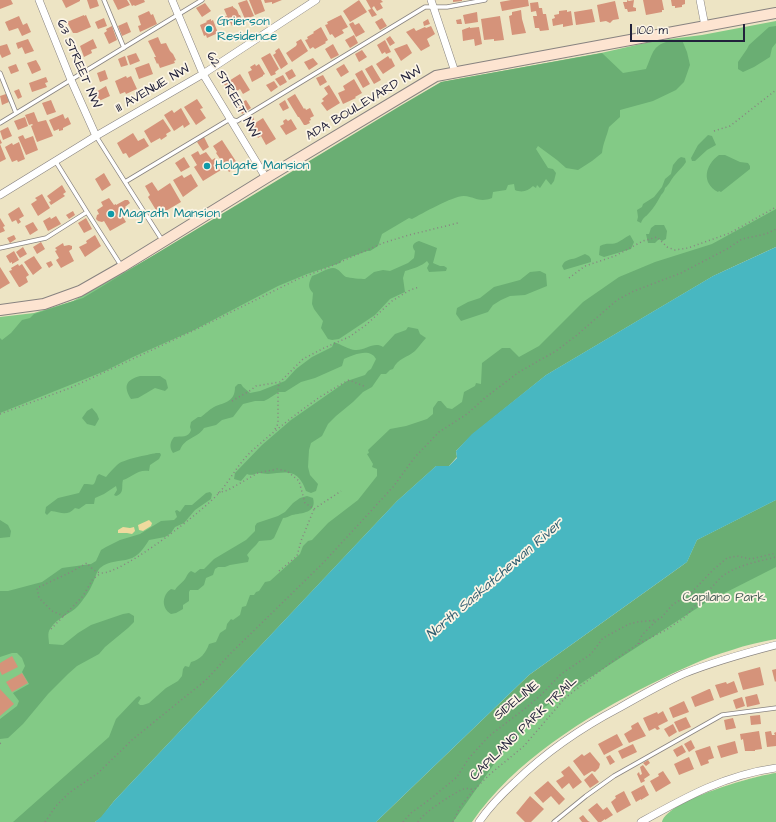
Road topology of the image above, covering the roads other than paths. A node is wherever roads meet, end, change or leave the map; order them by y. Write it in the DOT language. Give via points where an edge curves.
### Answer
graph roads {
  1 [pos="39,0"];
  2 [pos="104,0"];
  3 [pos="172,0"];
  4 [pos="202,0"];
  5 [pos="316,0"];
  6 [pos="485,0"];
  7 [pos="700,0"];
  8 [pos="432,3"];
  9 [pos="302,4"];
  10 [pos="776,13"];
  11 [pos="179,15"];
  12 [pos="704,26"];
  13 [pos="124,48"];
  14 [pos="455,72"];
  15 [pos="0,73"];
  16 [pos="203,74"];
  17 [pos="71,80"];
  18 [pos="16,113"];
  19 [pos="230,119"];
  20 [pos="0,123"];
  21 [pos="96,136"];
  22 [pos="56,162"];
  23 [pos="266,178"];
  24 [pos="125,182"];
  25 [pos="0,195"];
  26 [pos="87,212"];
  27 [pos="164,241"];
  28 [pos="0,248"];
  29 [pos="122,267"];
  30 [pos="0,310"];
  31 [pos="776,645"];
  32 [pos="776,708"];
  33 [pos="776,768"];
  34 [pos="662,810"];
  35 [pos="478,822"];
  36 [pos="554,822"];
  37 [pos="642,822"];
  38 [pos="658,822"];
  1 -- 17 [label="street, 63 STREET NW"];
  2 -- 13 [label="lane"];
  3 -- 11 [label="street, 62 STREET NW"];
  4 -- 11 [label="lane"];
  5 -- 9 [label="street, 111 AVENUE NW"];
  6 -- 8 [label="lane" via="447,7"];
  7 -- 12 [label="street"];
  8 -- 14 [label="street"];
  8 -- 19 [label="lane" via="237,121"];
  9 -- 16 [label="street, 111 AVENUE NW"];
  10 -- 12 [label="street, ADA BOULEVARD NW"];
  11 -- 13 [label="lane"];
  11 -- 16 [label="street, 62 STREET NW"];
  12 -- 14 [label="street, ADA BOULEVARD NW"];
  13 -- 17 [label="lane"];
  14 -- 23 [label="street, ADA BOULEVARD NW" via="436,76"];
  15 -- 18 [label="lane"];
  16 -- 19 [label="street, 62 STREET NW"];
  16 -- 21 [label="street, 111 AVENUE NW"];
  17 -- 18 [label="lane"];
  17 -- 21 [label="street, 63 STREET NW"];
  18 -- 20 [label="lane"];
  19 -- 23 [label="street, 62 STREET NW"];
  19 -- 24 [label="lane"];
  21 -- 22 [label="street, 111 AVENUE NW"];
  21 -- 24 [label="lane"];
  22 -- 25 [label="street, 111 AVENUE NW"];
  22 -- 26 [label="lane"];
  23 -- 27 [label="street, ADA BOULEVARD NW"];
  24 -- 27 [label="lane"];
  26 -- 28 [label="lane" via="46,238"];
  26 -- 29 [label="lane"];
  27 -- 29 [label="street, ADA BOULEVARD NW"];
  29 -- 30 [label="street, ADA BOULEVARD NW" via="80,291 44,304"];
  31 -- 35 [label="street" via="737,655 683,674 590,724 536,763"];
  32 -- 36 [label="lane" via="722,716 614,776"];
  33 -- 34 [label="street" via="724,780"];
  34 -- 37 [label="street"];
  34 -- 38 [label="street"];
}
